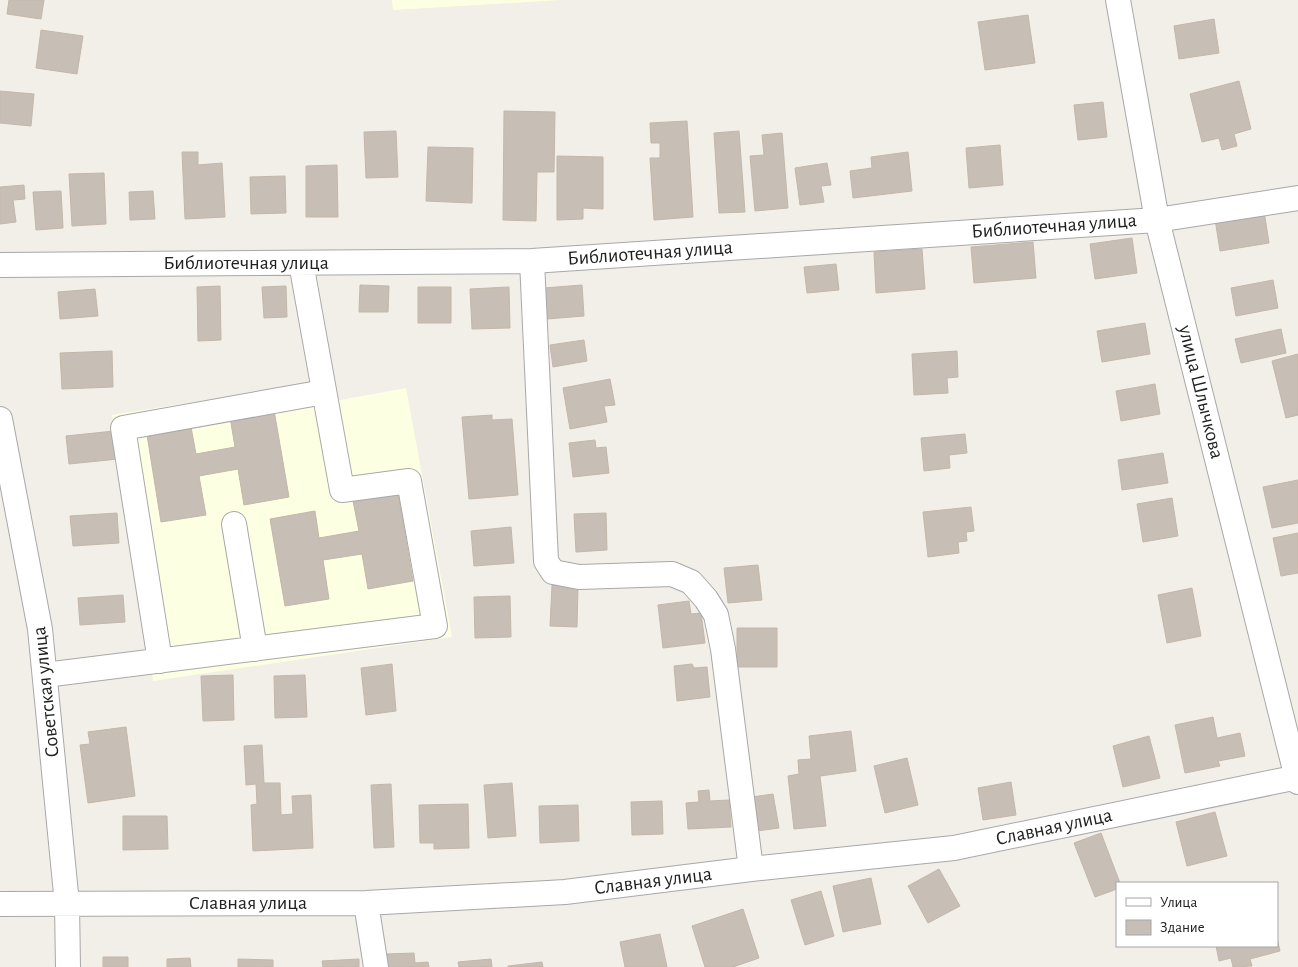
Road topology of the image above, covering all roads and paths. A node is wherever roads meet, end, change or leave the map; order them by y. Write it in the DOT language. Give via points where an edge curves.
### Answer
graph roads {
  1 [pos="1118,0"];
  2 [pos="1298,198"];
  3 [pos="1158,220"];
  4 [pos="532,261"];
  5 [pos="301,263"];
  6 [pos="0,265"];
  7 [pos="324,392"];
  8 [pos="0,419"];
  9 [pos="234,524"];
  10 [pos="255,649"];
  11 [pos="160,661"];
  12 [pos="45,675"];
  13 [pos="1298,779"];
  14 [pos="751,869"];
  15 [pos="366,903"];
  16 [pos="0,904"];
  17 [pos="67,904"];
  18 [pos="68,967"];
  19 [pos="376,967"];
  1 -- 3 [label="street, улица Шлычкова"];
  2 -- 3 [label="street, Библиотечная улица"];
  3 -- 4 [label="street, Библиотечная улица"];
  3 -- 13 [label="street, улица Шлычкова"];
  4 -- 5 [label="street, Библиотечная улица"];
  4 -- 14 [label="street" via="546,561 553,572 579,577 672,574 691,582 706,598 716,615 723,649"];
  5 -- 6 [label="street, Библиотечная улица"];
  5 -- 7 [label="street"];
  7 -- 10 [label="street" via="342,490 409,481 435,626"];
  7 -- 11 [label="street" via="123,428"];
  8 -- 12 [label="street, Советская улица" via="40,630"];
  9 -- 10 [label="street"];
  10 -- 11 [label="street"];
  11 -- 12 [label="street"];
  12 -- 17 [label="street, Советская улица"];
  13 -- 14 [label="street, Славная улица" via="954,848"];
  14 -- 15 [label="street, Славная улица" via="566,892"];
  15 -- 17 [label="street, Славная улица"];
  15 -- 19 [label="street"];
  16 -- 17 [label="street, Славная улица"];
  17 -- 18 [label="street, Советская улица"];
}
